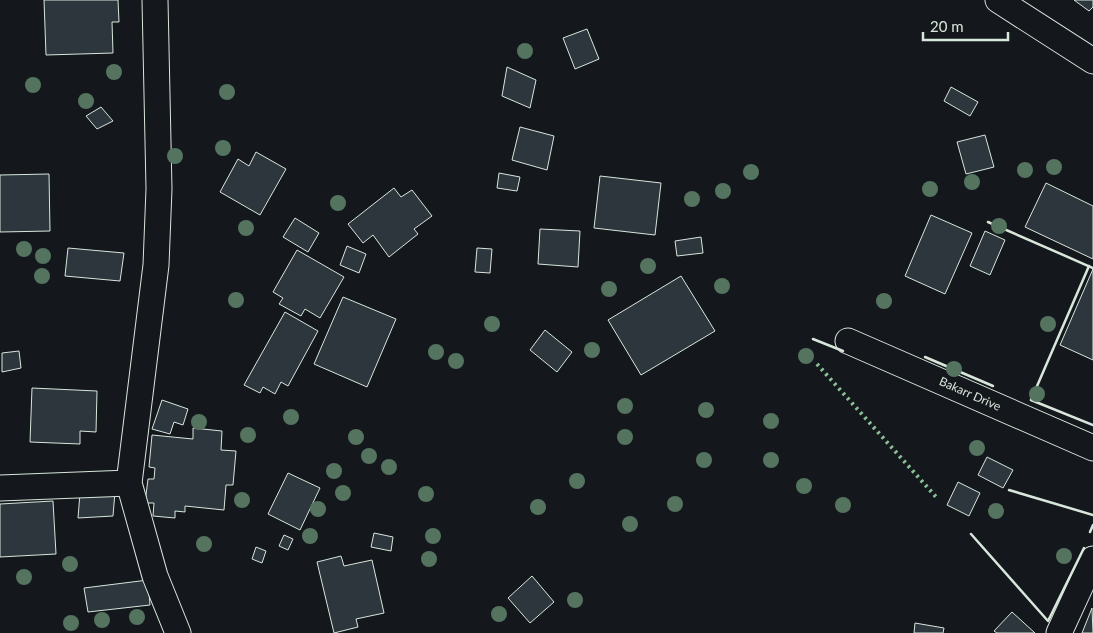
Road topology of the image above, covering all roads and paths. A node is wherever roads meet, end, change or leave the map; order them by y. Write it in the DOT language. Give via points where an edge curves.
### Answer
graph roads {
  1 [pos="155,0"];
  2 [pos="998,0"];
  3 [pos="1093,61"];
  4 [pos="848,341"];
  5 [pos="1093,448"];
  6 [pos="129,483"];
  7 [pos="0,488"];
  8 [pos="1093,559"];
  9 [pos="178,633"];
  10 [pos="1059,633"];
  1 -- 6 [label="street" via="159,189 156,264"];
  2 -- 3 [label="street"];
  4 -- 5 [label="street, Bakarr Drive"];
  6 -- 7 [label="street"];
  6 -- 9 [label="street" via="154,576"];
  8 -- 10 [label="street"];
}
